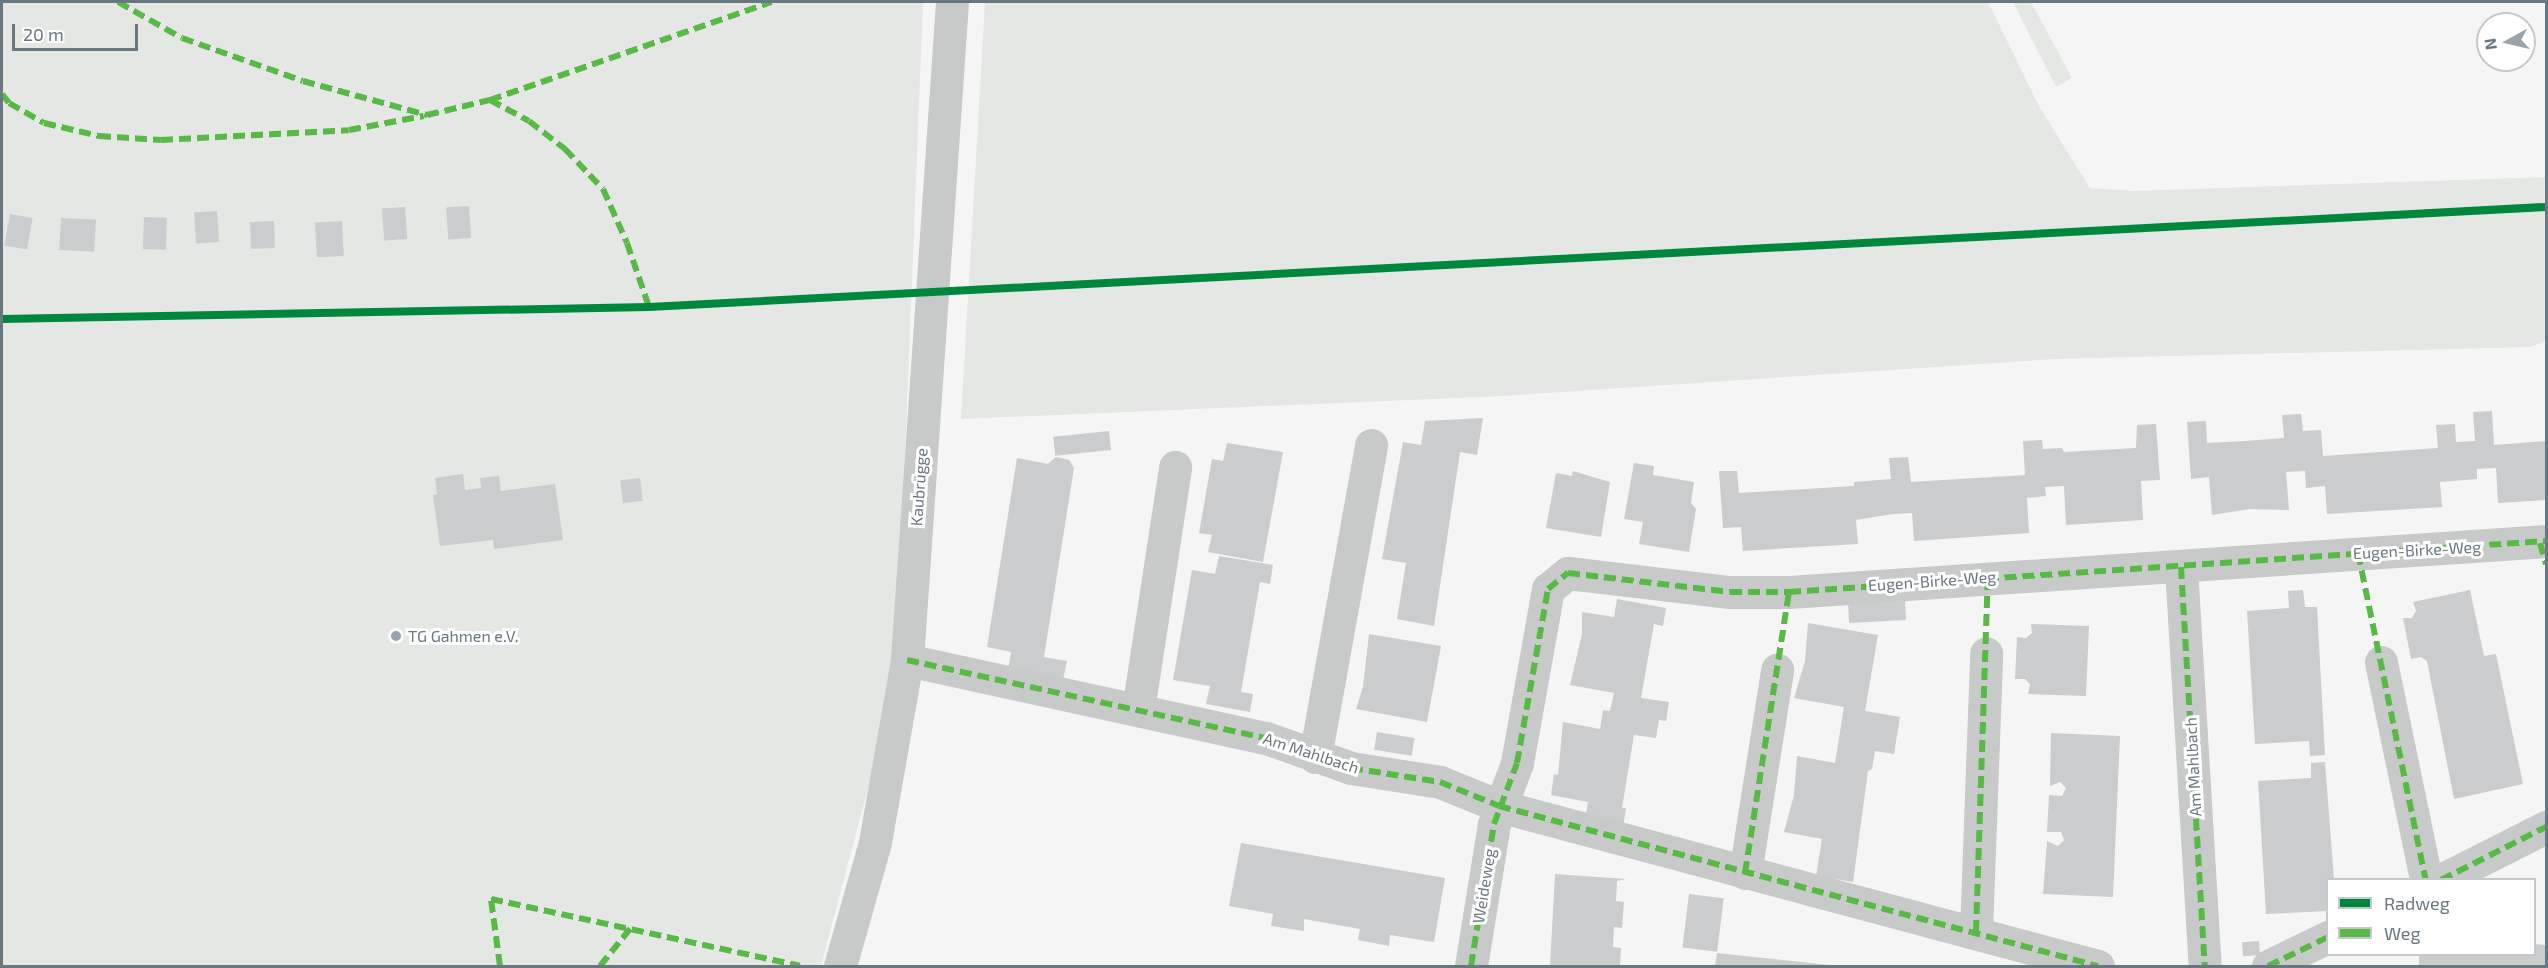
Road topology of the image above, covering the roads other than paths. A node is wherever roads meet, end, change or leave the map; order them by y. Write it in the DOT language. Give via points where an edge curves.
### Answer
graph roads {
  1 [pos="952,2"];
  2 [pos="1371,445"];
  3 [pos="1175,467"];
  4 [pos="2547,542"];
  5 [pos="2181,567"];
  6 [pos="1986,653"];
  7 [pos="907,660"];
  8 [pos="2381,662"];
  9 [pos="1777,670"];
  10 [pos="1138,710"];
  11 [pos="1315,757"];
  12 [pos="1499,806"];
  13 [pos="2547,827"];
  14 [pos="1745,873"];
  15 [pos="2426,878"];
  16 [pos="2443,878"];
  17 [pos="1976,932"];
  18 [pos="2326,937"];
  19 [pos="840,966"];
  20 [pos="1471,966"];
  21 [pos="2098,966"];
  22 [pos="2205,966"];
  23 [pos="2268,966"];
  1 -- 7 [label="street, Kaubrügge"];
  2 -- 11 [label="street"];
  3 -- 10 [label="street"];
  4 -- 5 [label="street, Eugen-Birke-Weg"];
  5 -- 12 [label="street, Eugen-Birke-Weg" via="1765,592 1730,592 1568,573 1548,588 1517,763"];
  5 -- 22 [label="street, Am Mahlbach"];
  6 -- 17 [label="street"];
  7 -- 10 [label="street, Am Mahlbach"];
  7 -- 19 [label="street, Kaubrügge" via="875,842"];
  8 -- 15 [label="street"];
  9 -- 14 [label="street"];
  10 -- 11 [label="street, Am Mahlbach" via="1266,738"];
  11 -- 12 [label="street, Am Mahlbach" via="1352,768 1440,782"];
  12 -- 14 [label="street, Am Mahlbach"];
  12 -- 20 [label="street, Weideweg"];
  13 -- 16 [label="street"];
  14 -- 17 [label="street, Am Mahlbach"];
  17 -- 21 [label="street, Am Mahlbach"];
  18 -- 23 [label="street"];
}
